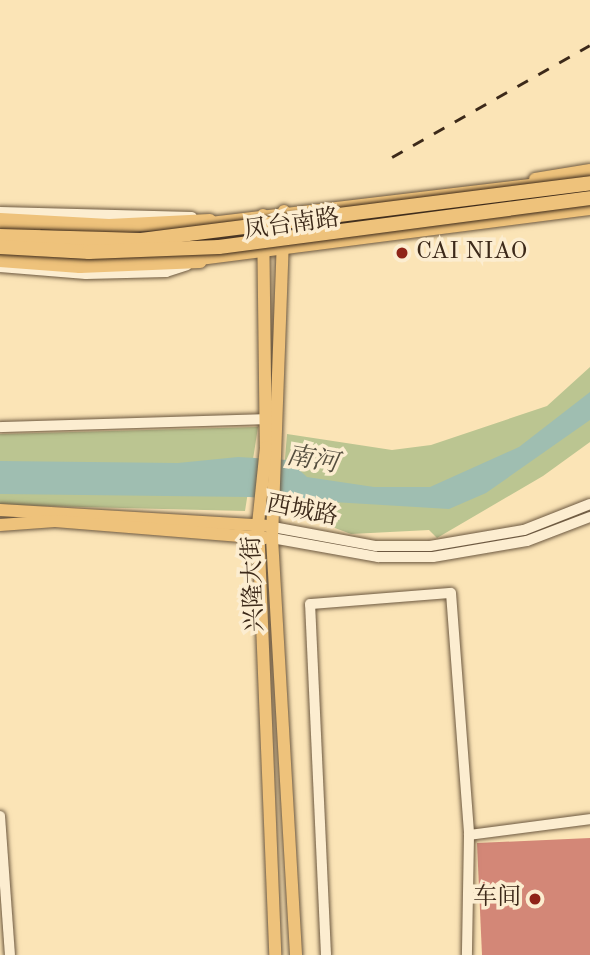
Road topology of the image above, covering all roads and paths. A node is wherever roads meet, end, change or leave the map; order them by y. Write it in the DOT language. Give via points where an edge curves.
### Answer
graph roads {
  1 [pos="590,170"];
  2 [pos="590,177"];
  3 [pos="590,183"];
  4 [pos="515,184"];
  5 [pos="590,198"];
  6 [pos="590,209"];
  7 [pos="284,211"];
  8 [pos="0,212"];
  9 [pos="263,215"];
  10 [pos="0,220"];
  11 [pos="210,221"];
  12 [pos="0,228"];
  13 [pos="0,236"];
  14 [pos="0,247"];
  15 [pos="280,252"];
  16 [pos="261,255"];
  17 [pos="0,258"];
  18 [pos="201,261"];
  19 [pos="0,267"];
  20 [pos="265,419"];
  21 [pos="0,427"];
  22 [pos="272,448"];
  23 [pos="590,504"];
  24 [pos="0,510"];
  25 [pos="590,517"];
  26 [pos="0,525"];
  27 [pos="266,532"];
  28 [pos="334,539"];
  29 [pos="331,551"];
  30 [pos="0,816"];
  31 [pos="590,818"];
  32 [pos="469,835"];
  33 [pos="9,955"];
  34 [pos="275,955"];
  35 [pos="296,955"];
  36 [pos="326,955"];
  37 [pos="467,955"];
  1 -- 4 [label="main road, 凤台南路"];
  2 -- 4 [label="main road, 凤台南路"];
  3 -- 13 [label="highway, 凤台南路, bridge" via="141,240"];
  4 -- 7 [label="main road, 凤台南路"];
  5 -- 14 [label="highway, 凤台南路, bridge" via="209,248 89,252"];
  6 -- 15 [label="main road, 凤台南路"];
  7 -- 9 [label="main road, 凤台南路"];
  7 -- 15 [label="main road, 兴隆大街"];
  8 -- 11 [label="street" via="185,215"];
  9 -- 11 [label="main road, 凤台南路"];
  9 -- 16 [label="main road, 兴隆大街"];
  10 -- 11 [label="highway" via="163,225"];
  11 -- 12 [label="main road, 凤台南路" via="192,229"];
  15 -- 16 [label="main road, 凤台南路"];
  15 -- 22 [label="main road, 兴隆大街"];
  16 -- 18 [label="main road, 凤台南路"];
  16 -- 20 [label="main road, 兴隆大街"];
  17 -- 18 [label="main road, 凤台南路"];
  17 -- 18 [label="highway" via="80,265"];
  18 -- 19 [label="street" via="166,272 99,274"];
  20 -- 21 [label="street"];
  20 -- 22 [label="main road, 兴隆大街"];
  22 -- 27 [label="main road, 兴隆大街"];
  23 -- 28 [label="street, 西城路" via="480,540 376,546"];
  24 -- 27 [label="main road, 西城路"];
  25 -- 29 [label="street, 西城路" via="482,551 433,557"];
  26 -- 27 [label="main road, 西城路" via="54,521"];
  27 -- 28 [label="street, 西城路"];
  27 -- 29 [label="street, 西城路"];
  27 -- 34 [label="main road, 兴隆大街"];
  27 -- 35 [label="main road, 兴隆大街"];
  28 -- 29 [label="street" via="327,545"];
  30 -- 33 [label="street"];
  31 -- 32 [label="street"];
  32 -- 36 [label="street" via="451,593 310,604"];
  32 -- 37 [label="street"];
}
